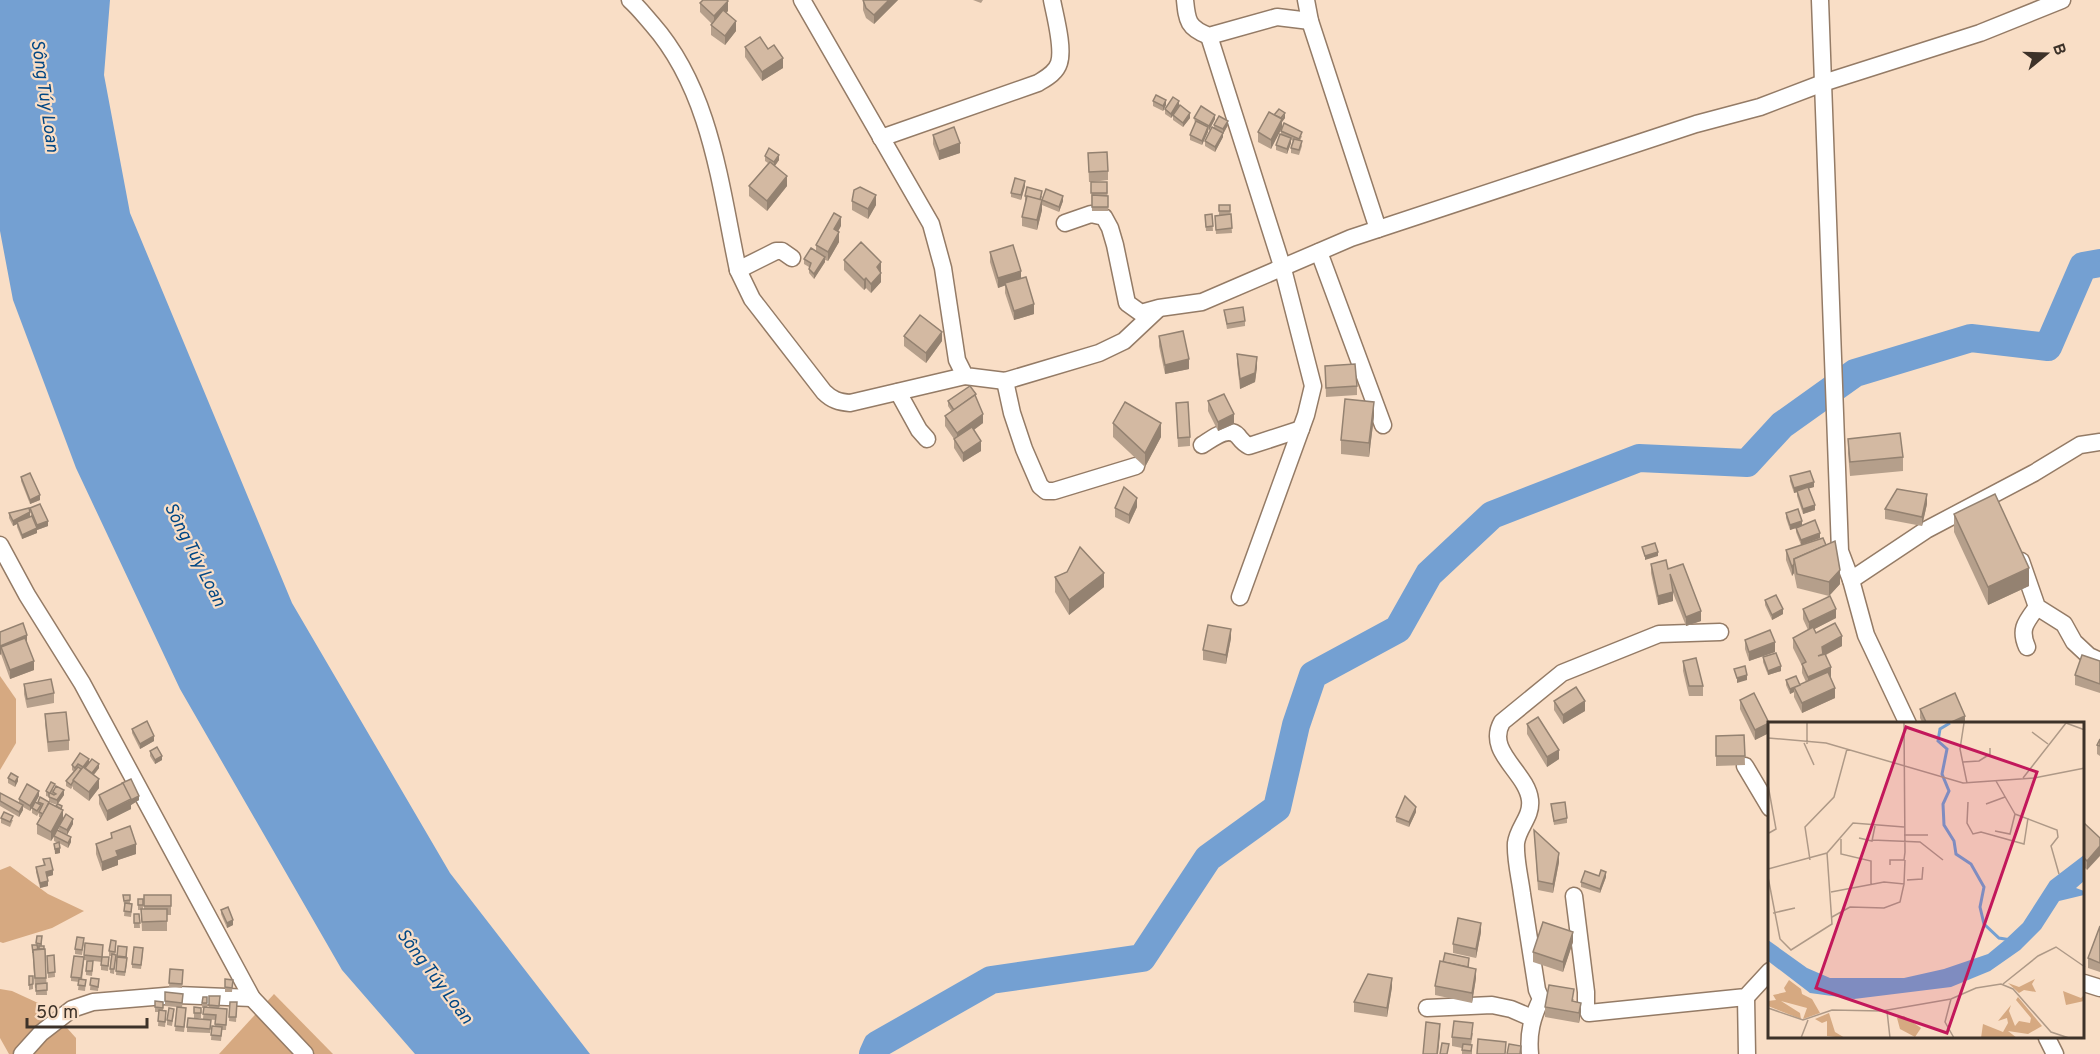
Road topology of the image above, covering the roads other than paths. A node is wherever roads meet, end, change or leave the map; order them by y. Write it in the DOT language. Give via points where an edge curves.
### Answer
graph roads {
  1 [pos="630,0"];
  2 [pos="802,0"];
  3 [pos="1052,0"];
  4 [pos="1185,0"];
  5 [pos="1306,0"];
  6 [pos="1820,0"];
  7 [pos="2062,0"];
  8 [pos="1310,21"];
  9 [pos="1209,36"];
  10 [pos="1823,83"];
  11 [pos="881,138"];
  12 [pos="1065,224"];
  13 [pos="1378,229"];
  14 [pos="1319,252"];
  15 [pos="792,258"];
  16 [pos="1283,269"];
  17 [pos="738,270"];
  18 [pos="1159,308"];
  19 [pos="965,376"];
  20 [pos="1005,381"];
  21 [pos="898,392"];
  22 [pos="1383,424"];
  23 [pos="1301,429"];
  24 [pos="927,439"];
  25 [pos="2100,442"];
  26 [pos="1202,445"];
  27 [pos="1136,466"];
  28 [pos="0,545"];
  29 [pos="2014,545"];
  30 [pos="4,564"];
  31 [pos="1851,580"];
  32 [pos="1240,597"];
  33 [pos="2037,607"];
  34 [pos="1720,632"];
  35 [pos="2027,647"];
  36 [pos="2100,661"];
  37 [pos="1907,722"];
  38 [pos="1745,766"];
  39 [pos="1768,805"];
  40 [pos="1574,896"];
  41 [pos="1768,973"];
  42 [pos="2085,983"];
  43 [pos="2100,988"];
  44 [pos="1746,997"];
  45 [pos="252,998"];
  46 [pos="1427,1008"];
  47 [pos="1532,1018"];
  48 [pos="2048,1039"];
  49 [pos="22,1054"];
  50 [pos="304,1054"];
  51 [pos="1530,1054"];
  52 [pos="1747,1054"];
  53 [pos="2055,1054"];
  1 -- 17 [label="street" via="666,40 690,81 707,124"];
  2 -- 11 [label="street"];
  3 -- 11 [label="street" via="1060,47 1059,64 1051,74 1038,83"];
  4 -- 9 [label="street" via="1191,27"];
  5 -- 8 [label="street"];
  6 -- 10 [label="street"];
  7 -- 10 [label="street" via="1980,33"];
  8 -- 9 [label="street" via="1276,17"];
  8 -- 13 [label="street"];
  9 -- 16 [label="street"];
  10 -- 13 [label="street" via="1760,107 1696,124"];
  10 -- 31 [label="street" via="1840,551"];
  11 -- 19 [label="street" via="931,224 943,268 957,360"];
  12 -- 18 [label="street" via="1091,213 1104,217 1116,245 1127,303 1141,314"];
  13 -- 14 [label="street"];
  14 -- 16 [label="street"];
  14 -- 22 [label="street"];
  15 -- 17 [label="street" via="776,251"];
  16 -- 18 [label="street" via="1202,302"];
  16 -- 23 [label="street" via="1313,386"];
  17 -- 21 [label="street" via="752,299 832,399 850,403"];
  18 -- 20 [label="street" via="1113,347"];
  19 -- 20 [label="street"];
  19 -- 21 [label="street"];
  20 -- 27 [label="street" via="1024,449 1046,491"];
  21 -- 24 [label="street"];
  23 -- 26 [label="street" via="1249,446 1237,434 1222,433"];
  23 -- 32 [label="street"];
  25 -- 31 [label="street" via="2080,445 1996,499 1926,530"];
  28 -- 30 [label="street"];
  29 -- 33 [label="street"];
  30 -- 45 [label="street" via="82,683"];
  31 -- 37 [label="street" via="1866,635"];
  33 -- 35 [label="street" via="2025,624 2022,636"];
  33 -- 36 [label="street" via="2064,624 2074,642"];
  34 -- 47 [label="street" via="1659,634 1562,673 1498,729 1498,743 1526,785 1530,799 1529,814 1516,842 1541,999"];
  38 -- 39 [label="street"];
  40 -- 44 [label="street" via="1589,1013"];
  41 -- 44 [label="street"];
  42 -- 43 [label="street"];
  44 -- 52 [label="street"];
  45 -- 49 [label="street" via="177,995 93,1002 72,1009"];
  45 -- 50 [label="street"];
  46 -- 47 [label="street" via="1492,1005 1511,1008"];
  47 -- 51 [label="street"];
  48 -- 53 [label="street"];
}
